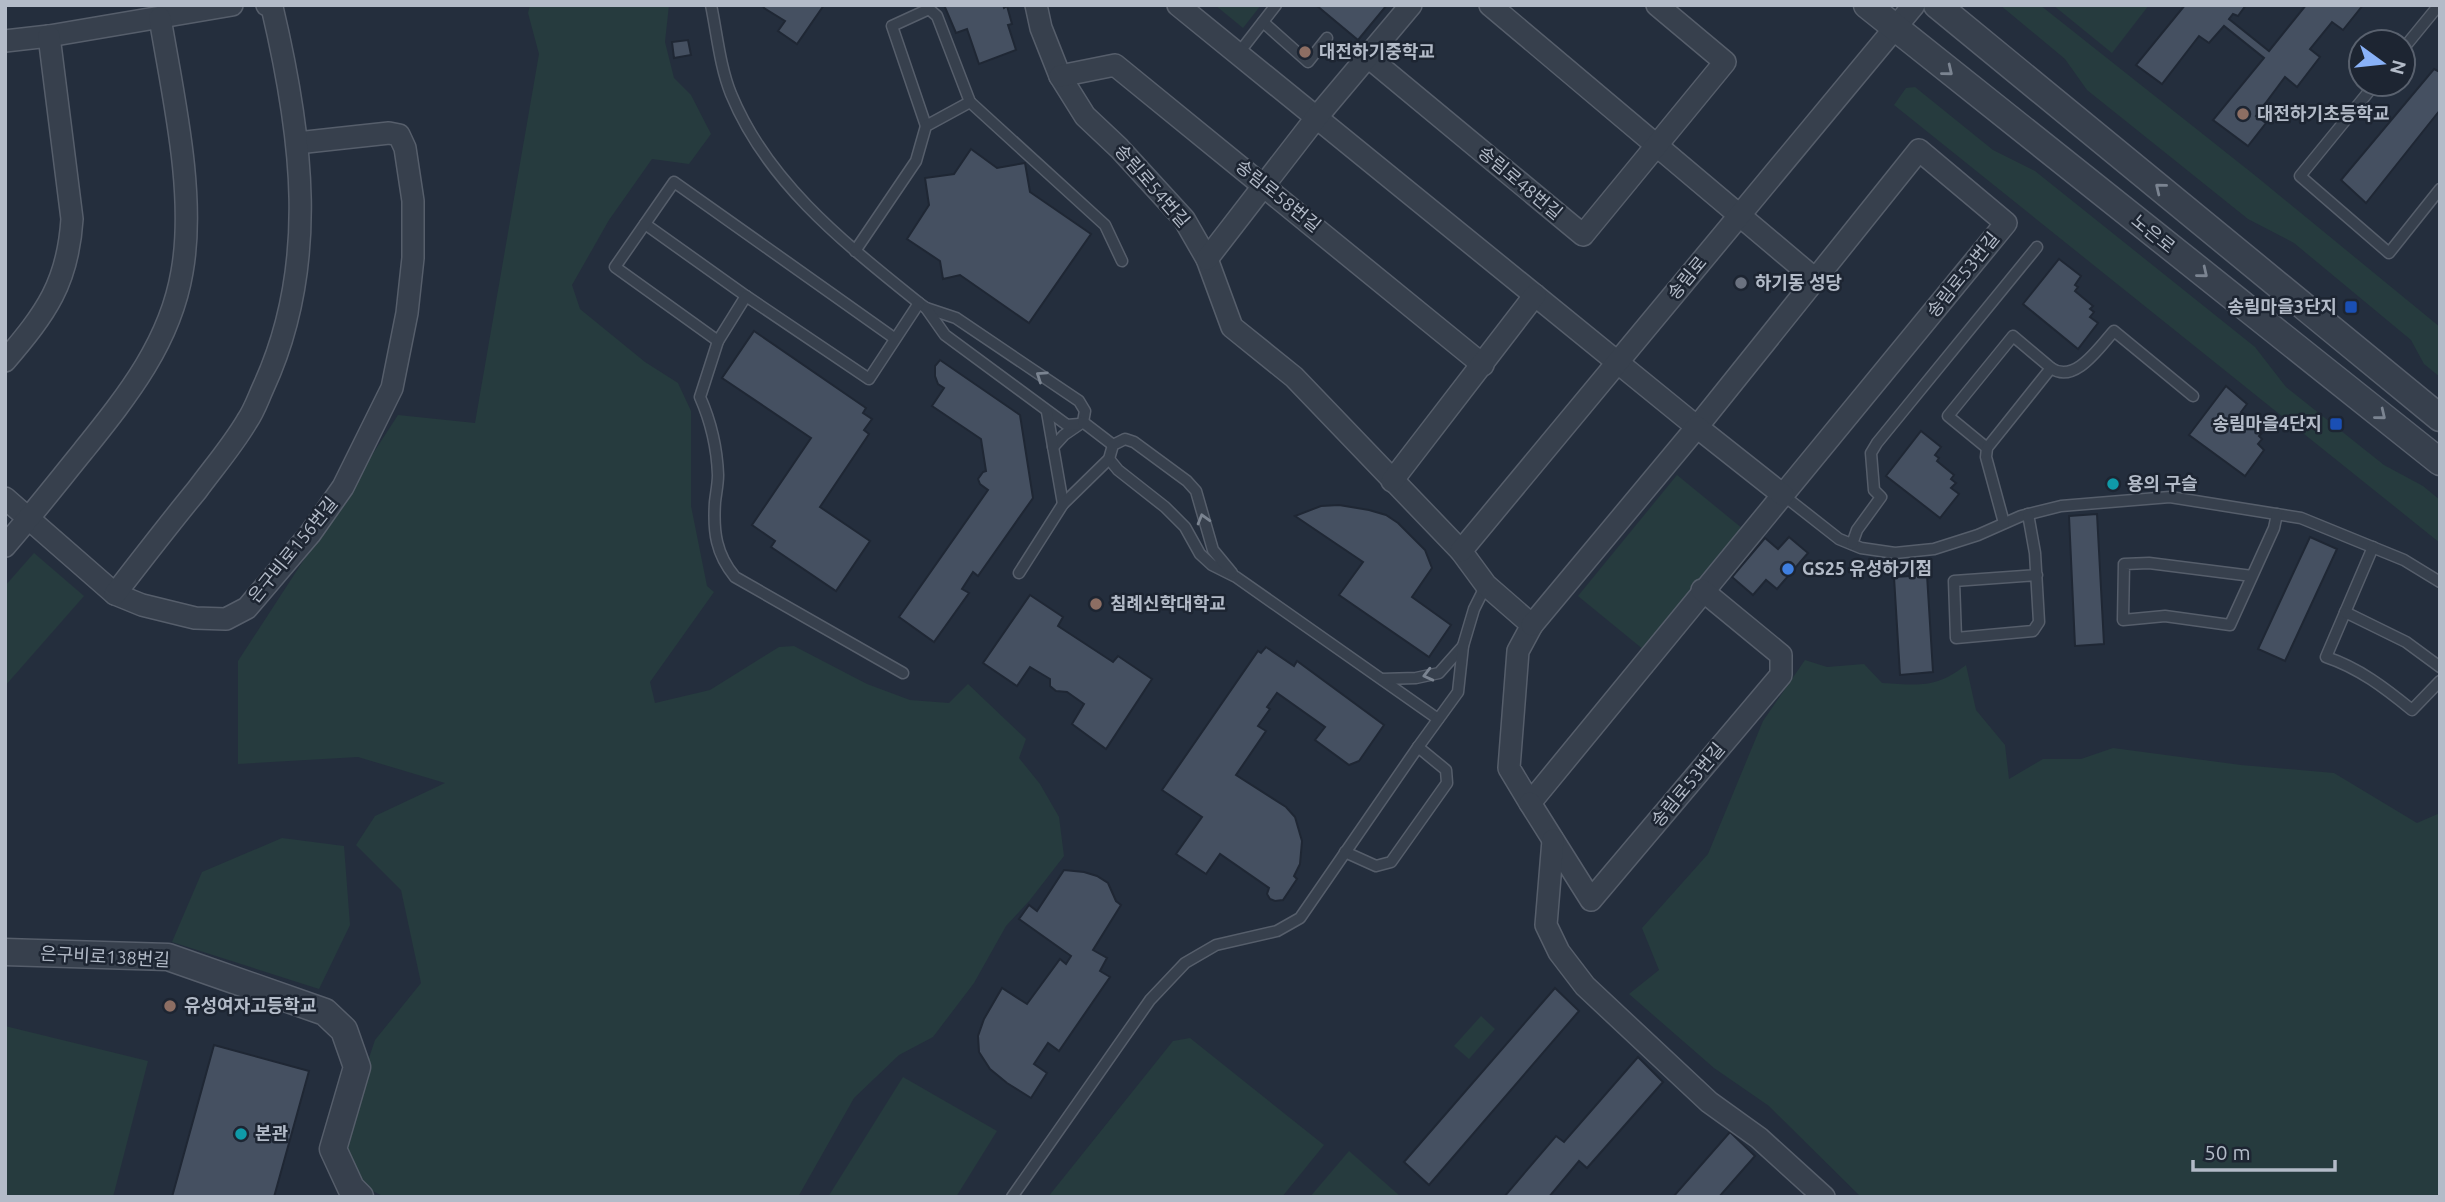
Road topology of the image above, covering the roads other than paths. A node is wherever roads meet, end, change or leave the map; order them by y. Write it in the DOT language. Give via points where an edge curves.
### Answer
graph roads {
  1 [pos="232,5"];
  2 [pos="267,5"];
  3 [pos="711,5"];
  4 [pos="1036,5"];
  5 [pos="1178,5"];
  6 [pos="1276,5"];
  7 [pos="1411,5"];
  8 [pos="1490,5"];
  9 [pos="1657,5"];
  10 [pos="1867,5"];
  11 [pos="1914,5"];
  12 [pos="1937,5"];
  13 [pos="2439,5"];
  14 [pos="160,18"];
  15 [pos="1263,22"];
  16 [pos="1895,28"];
  17 [pos="2417,32"];
  18 [pos="49,36"];
  19 [pos="1327,38"];
  20 [pos="5,41"];
  21 [pos="1238,54"];
  22 [pos="1367,57"];
  23 [pos="1060,76"];
  24 [pos="2364,98"];
  25 [pos="970,102"];
  26 [pos="1316,118"];
  27 [pos="926,126"];
  28 [pos="297,143"];
  29 [pos="1656,145"];
  30 [pos="1264,185"];
  31 [pos="2440,189"];
  32 [pos="1740,215"];
  33 [pos="645,224"];
  34 [pos="2037,247"];
  35 [pos="855,251"];
  36 [pos="1207,259"];
  37 [pos="1122,261"];
  38 [pos="1815,279"];
  39 [pos="1535,295"];
  40 [pos="746,296"];
  41 [pos="923,306"];
  42 [pos="894,338"];
  43 [pos="718,341"];
  44 [pos="5,361"];
  45 [pos="1618,362"];
  46 [pos="1483,365"];
  47 [pos="2050,368"];
  48 [pos="2193,396"];
  49 [pos="1047,412"];
  50 [pos="2440,418"];
  51 [pos="1083,422"];
  52 [pos="1697,427"];
  53 [pos="1113,445"];
  54 [pos="1053,447"];
  55 [pos="1987,448"];
  56 [pos="1110,459"];
  57 [pos="2440,462"];
  58 [pos="1392,481"];
  59 [pos="1783,495"];
  60 [pos="5,498"];
  61 [pos="1063,504"];
  62 [pos="2028,514"];
  63 [pos="2277,514"];
  64 [pos="28,519"];
  65 [pos="2004,523"];
  66 [pos="1852,544"];
  67 [pos="5,546"];
  68 [pos="2373,547"];
  69 [pos="1461,551"];
  70 [pos="1019,573"];
  71 [pos="2037,575"];
  72 [pos="2252,576"];
  73 [pos="1236,578"];
  74 [pos="2440,582"];
  75 [pos="1486,585"];
  76 [pos="1702,590"];
  77 [pos="114,594"];
  78 [pos="2345,612"];
  79 [pos="1532,625"];
  80 [pos="1462,646"];
  81 [pos="2440,667"];
  82 [pos="903,673"];
  83 [pos="1382,679"];
  84 [pos="2440,681"];
  85 [pos="1438,719"];
  86 [pos="1418,747"];
  87 [pos="1530,803"];
  88 [pos="1553,840"];
  89 [pos="1345,852"];
  90 [pos="5,952"];
  91 [pos="360,1197"];
  92 [pos="1012,1197"];
  93 [pos="1824,1197"];
  1 -- 14 [label="street"];
  2 -- 28 [label="street" via="272,7 280,41"];
  3 -- 35 [label="lane" via="730,93 757,145 807,207"];
  4 -- 23 [label="street, 송림로54번길"];
  5 -- 21 [label="street"];
  6 -- 15 [label="lane"];
  7 -- 22 [label="street"];
  8 -- 29 [label="street"];
  9 -- 29 [label="street, 송림로48번길" via="1725,62"];
  10 -- 16 [label="street, 노은로"];
  11 -- 16 [label="street, 송림로"];
  50 -- 12 [label="street, one-way"];
  13 -- 17 [label="lane"];
  14 -- 18 [label="street"];
  14 -- 64 [label="street" via="185,190 183,271 173,311 158,348 135,384"];
  15 -- 19 [label="lane" via="1308,62"];
  15 -- 21 [label="lane"];
  16 -- 32 [label="street, 송림로"];
  16 -- 57 [label="street, 노은로, one-way"];
  18 -- 20 [label="street"];
  18 -- 44 [label="street" via="71,206 70,245 55,293 39,321"];
  21 -- 26 [label="street"];
  22 -- 26 [label="street"];
  22 -- 29 [label="street, 송림로48번길" via="1583,235"];
  23 -- 30 [label="street, 송림로58번길" via="1115,65"];
  23 -- 36 [label="street, 송림로54번길" via="1085,116 1184,219"];
  24 -- 31 [label="lane" via="2300,176 2389,253"];
  25 -- 27 [label="lane"];
  25 -- 27 [label="lane" via="937,16 929,9 892,26"];
  25 -- 37 [label="lane" via="1105,225"];
  26 -- 30 [label="street"];
  26 -- 39 [label="street"];
  27 -- 35 [label="lane" via="916,161"];
  28 -- 77 [label="street" via="300,252 295,293 273,367 229,449"];
  28 -- 77 [label="street, 은구비로156번길" via="389,133 399,135 405,148 413,201 413,258 392,388 342,487 310,534 247,608 226,619 195,618"];
  29 -- 32 [label="street"];
  30 -- 36 [label="street"];
  30 -- 46 [label="street, 송림로58번길"];
  32 -- 38 [label="street"];
  32 -- 45 [label="street, 송림로"];
  33 -- 40 [label="lane"];
  33 -- 42 [label="lane" via="674,182"];
  33 -- 43 [label="lane" via="615,267"];
  34 -- 66 [label="lane" via="1877,443 1871,453 1874,490 1881,497"];
  35 -- 41 [label="lane"];
  36 -- 58 [label="street, 송림로54번길" via="1232,327 1294,377"];
  38 -- 52 [label="street, 송림로53번길"];
  38 -- 59 [label="street, 송림로53번길" via="1919,150 2006,223"];
  39 -- 45 [label="street"];
  39 -- 46 [label="street"];
  40 -- 42 [label="lane" via="869,379"];
  40 -- 43 [label="lane"];
  41 -- 42 [label="lane"];
  41 -- 49 [label="lane" via="944,335"];
  51 -- 41 [label="lane, one-way" via="1085,411 1079,401 956,318"];
  43 -- 82 [label="lane" via="700,397 716,452 715,537 722,562 735,578"];
  45 -- 52 [label="street"];
  45 -- 69 [label="street, 송림로"];
  46 -- 58 [label="street"];
  47 -- 48 [label="lane" via="2071,371 2085,363 2114,331"];
  47 -- 55 [label="lane"];
  47 -- 55 [label="lane" via="2012,336 1948,416"];
  49 -- 51 [label="lane" via="1067,425"];
  49 -- 54 [label="lane"];
  51 -- 53 [label="lane"];
  51 -- 54 [label="lane"];
  52 -- 59 [label="street"];
  52 -- 79 [label="street, 송림로53번길"];
  53 -- 56 [label="lane"];
  73 -- 53 [label="lane, one-way" via="1213,550 1196,491 1187,481 1134,442 1125,439"];
  54 -- 61 [label="lane"];
  55 -- 65 [label="lane"];
  56 -- 61 [label="lane"];
  56 -- 73 [label="lane" via="1185,527 1200,554"];
  58 -- 69 [label="street, 송림로54번길"];
  59 -- 66 [label="lane" via="1820,526"];
  59 -- 76 [label="street, 송림로53번길"];
  60 -- 64 [label="street, 은구비로156번길"];
  61 -- 70 [label="lane"];
  62 -- 63 [label="lane" via="2061,506 2170,497"];
  62 -- 65 [label="lane"];
  62 -- 71 [label="lane"];
  63 -- 68 [label="lane" via="2301,518"];
  63 -- 72 [label="lane"];
  64 -- 67 [label="street"];
  64 -- 77 [label="street, 은구비로156번길"];
  65 -- 66 [label="lane" via="1934,549 1895,553"];
  68 -- 74 [label="lane"];
  68 -- 78 [label="lane"];
  69 -- 75 [label="street"];
  71 -- 71 [label="lane" via="2039,622 2032,631 1956,638 1954,581"];
  72 -- 72 [label="lane" via="2230,625 2165,616 2123,620 2124,564"];
  73 -- 83 [label="lane"];
  75 -- 79 [label="street"];
  75 -- 80 [label="lane"];
  76 -- 87 [label="street, 송림로53번길"];
  76 -- 88 [label="street, 송림로53번길" via="1781,655 1781,675 1591,900"];
  78 -- 81 [label="lane" via="2406,642"];
  78 -- 84 [label="lane" via="2326,657 2361,672 2412,710"];
  79 -- 87 [label="street, 송림로53번길" via="1518,651 1509,768"];
  80 -- 83 [label="lane, one-way" via="1439,673"];
  80 -- 85 [label="lane" via="1458,692"];
  83 -- 85 [label="lane"];
  85 -- 86 [label="lane"];
  86 -- 89 [label="lane"];
  86 -- 89 [label="lane" via="1446,770 1447,783 1391,862 1376,866"];
  87 -- 88 [label="street, 송림로53번길"];
  88 -- 93 [label="street" via="1546,925 1559,953 1585,986 1709,1102 1759,1138"];
  89 -- 92 [label="lane" via="1300,918 1277,931 1216,945 1185,963 1167,981"];
  90 -- 91 [label="street, 은구비로138번길" via="168,957 325,1012 344,1030 357,1067 333,1149"];
}
